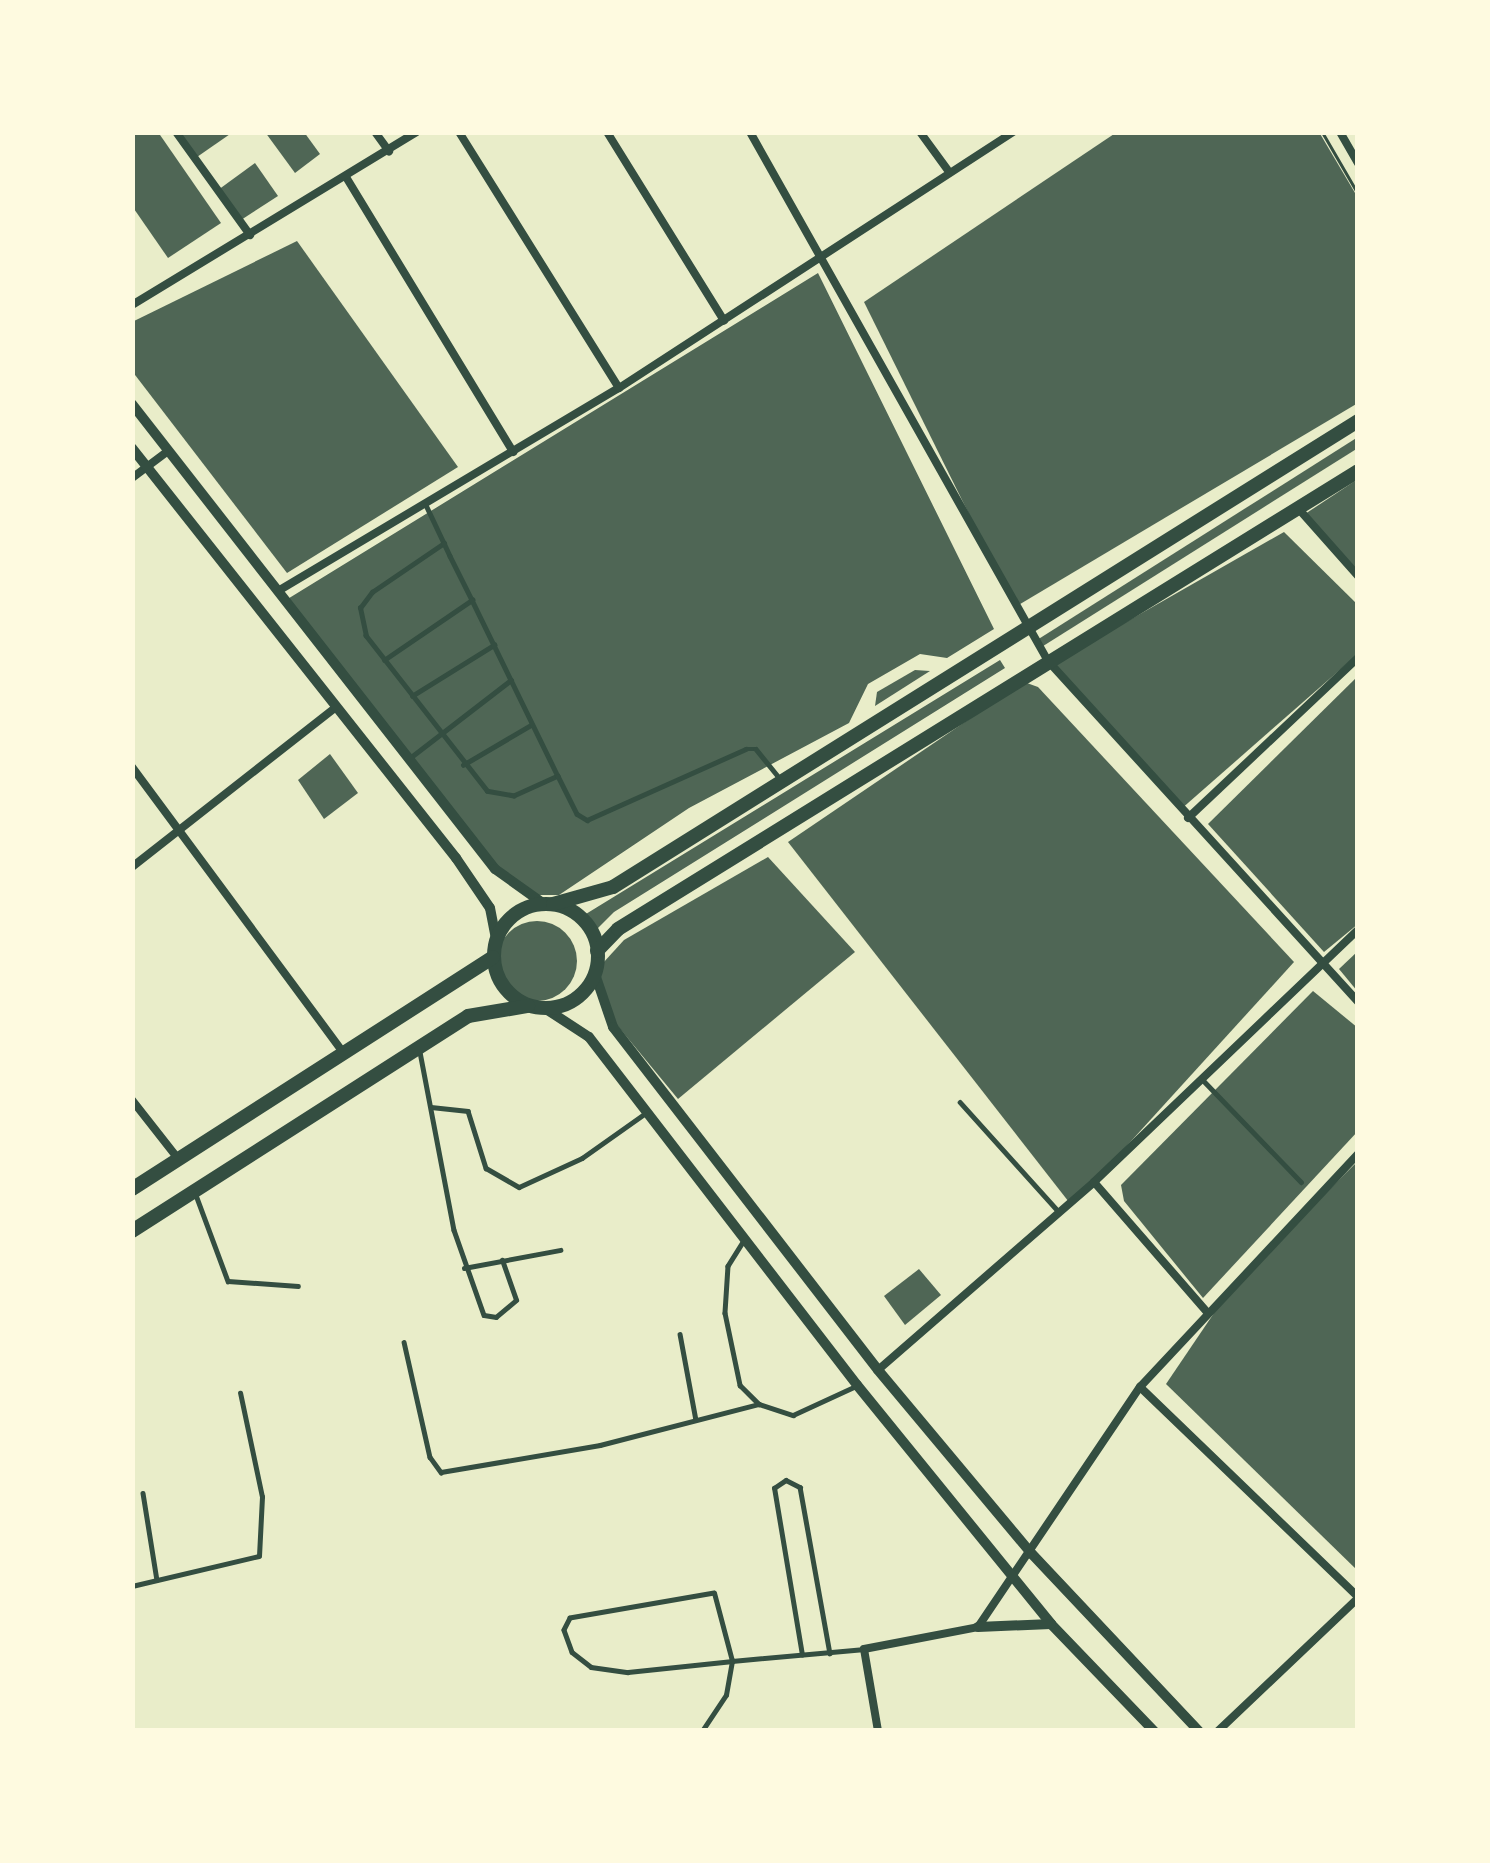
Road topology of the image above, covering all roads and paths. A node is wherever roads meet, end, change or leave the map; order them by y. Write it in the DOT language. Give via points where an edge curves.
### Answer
graph roads {
  1 [pos="176,132"];
  2 [pos="375,132"];
  3 [pos="417,132"];
  4 [pos="459,132"];
  5 [pos="607,132"];
  6 [pos="750,132"];
  7 [pos="920,132"];
  8 [pos="1013,132"];
  9 [pos="1322,132"];
  10 [pos="1340,132"];
  11 [pos="388,151"];
  12 [pos="1358,163"];
  13 [pos="946,169"];
  14 [pos="346,177"];
  15 [pos="1358,194"];
  16 [pos="250,235"];
  17 [pos="819,260"];
  18 [pos="132,305"];
  19 [pos="724,321"];
  20 [pos="619,388"];
  21 [pos="132,404"];
  22 [pos="1358,422"];
  23 [pos="132,448"];
  24 [pos="168,451"];
  25 [pos="513,452"];
  26 [pos="146,467"];
  27 [pos="1358,471"];
  28 [pos="132,478"];
  29 [pos="425,504"];
  30 [pos="1296,506"];
  31 [pos="444,543"];
  32 [pos="1358,576"];
  33 [pos="276,592"];
  34 [pos="472,600"];
  35 [pos="1028,627"];
  36 [pos="494,644"];
  37 [pos="1358,658"];
  38 [pos="384,660"];
  39 [pos="1048,661"];
  40 [pos="511,680"];
  41 [pos="412,696"];
  42 [pos="335,708"];
  43 [pos="532,724"];
  44 [pos="438,731"];
  45 [pos="408,760"];
  46 [pos="463,765"];
  47 [pos="132,767"];
  48 [pos="558,776"];
  49 [pos="782,781"];
  50 [pos="1188,818"];
  51 [pos="178,831"];
  52 [pos="132,867"];
  53 [pos="549,904"];
  54 [pos="1358,930"];
  55 [pos="496,939"];
  56 [pos="598,951"];
  57 [pos="493,957"];
  58 [pos="1323,964"];
  59 [pos="595,974"];
  60 [pos="1358,1002"];
  61 [pos="528,1006"];
  62 [pos="546,1009"];
  63 [pos="419,1047"];
  64 [pos="346,1055"];
  65 [pos="1202,1079"];
  66 [pos="132,1100"];
  67 [pos="960,1102"];
  68 [pos="430,1107"];
  69 [pos="646,1112"];
  70 [pos="1358,1154"];
  71 [pos="180,1160"];
  72 [pos="1094,1182"];
  73 [pos="1301,1182"];
  74 [pos="132,1189"];
  75 [pos="194,1190"];
  76 [pos="1059,1212"];
  77 [pos="132,1231"];
  78 [pos="745,1239"];
  79 [pos="560,1250"];
  80 [pos="502,1260"];
  81 [pos="464,1268"];
  82 [pos="298,1286"];
  83 [pos="1205,1311"];
  84 [pos="680,1334"];
  85 [pos="404,1342"];
  86 [pos="878,1370"];
  87 [pos="857,1385"];
  88 [pos="1140,1388"];
  89 [pos="240,1393"];
  90 [pos="759,1404"];
  91 [pos="696,1420"];
  92 [pos="142,1492"];
  93 [pos="1032,1554"];
  94 [pos="1015,1577"];
  95 [pos="157,1580"];
  96 [pos="132,1586"];
  97 [pos="1358,1598"];
  98 [pos="1051,1624"];
  99 [pos="978,1627"];
  100 [pos="864,1649"];
  101 [pos="830,1652"];
  102 [pos="802,1655"];
  103 [pos="732,1661"];
  104 [pos="702,1731"];
  105 [pos="878,1731"];
  106 [pos="1154,1731"];
  107 [pos="1199,1731"];
  108 [pos="1218,1731"];
  1 -- 16 [label="street"];
  2 -- 11 [label="street"];
  3 -- 11 [label="street"];
  4 -- 20 [label="street"];
  5 -- 19 [label="street"];
  6 -- 17 [label="street"];
  7 -- 13 [label="street"];
  8 -- 13 [label="street"];
  9 -- 15 [label="path"];
  10 -- 12 [label="street"];
  11 -- 14 [label="street"];
  13 -- 17 [label="street"];
  14 -- 16 [label="street"];
  14 -- 25 [label="street"];
  16 -- 18 [label="street"];
  17 -- 19 [label="street"];
  17 -- 35 [label="street"];
  19 -- 20 [label="street"];
  20 -- 25 [label="street"];
  21 -- 24 [label="main road"];
  22 -- 35 [label="highway"];
  23 -- 26 [label="main road"];
  24 -- 26 [label="street"];
  24 -- 33 [label="main road"];
  25 -- 29 [label="street"];
  26 -- 28 [label="street"];
  26 -- 42 [label="main road"];
  27 -- 30 [label="highway"];
  29 -- 31 [label="lane"];
  29 -- 33 [label="street"];
  30 -- 32 [label="street"];
  30 -- 39 [label="highway"];
  31 -- 34 [label="lane"];
  31 -- 38 [label="lane" via="360,608 366,636"];
  33 -- 45 [label="main road"];
  34 -- 36 [label="lane"];
  34 -- 38 [label="lane"];
  35 -- 39 [label="street"];
  35 -- 49 [label="highway"];
  36 -- 40 [label="lane"];
  36 -- 41 [label="lane"];
  37 -- 50 [label="street"];
  38 -- 41 [label="lane"];
  39 -- 50 [label="street"];
  39 -- 56 [label="highway" via="618,929"];
  40 -- 43 [label="lane"];
  40 -- 44 [label="lane"];
  41 -- 44 [label="lane"];
  42 -- 51 [label="street"];
  42 -- 55 [label="main road" via="479,891"];
  43 -- 46 [label="lane"];
  43 -- 48 [label="lane"];
  44 -- 45 [label="lane"];
  44 -- 46 [label="lane"];
  45 -- 53 [label="main road" via="495,869"];
  46 -- 48 [label="lane" via="487,791 514,796"];
  47 -- 51 [label="street"];
  48 -- 49 [label="lane" via="587,820 746,749 756,748"];
  49 -- 53 [label="highway" via="613,886"];
  50 -- 58 [label="street"];
  51 -- 52 [label="street"];
  51 -- 64 [label="street"];
  53 -- 55 [label="highway" via="511,917"];
  53 -- 56 [label="highway" via="579,916"];
  54 -- 58 [label="street"];
  55 -- 57 [label="highway"];
  56 -- 59 [label="highway"];
  57 -- 61 [label="highway" via="506,991"];
  57 -- 64 [label="highway"];
  58 -- 60 [label="street"];
  58 -- 65 [label="street"];
  59 -- 62 [label="highway" via="572,1002"];
  59 -- 86 [label="main road" via="613,1027"];
  61 -- 62 [label="highway"];
  61 -- 63 [label="highway" via="468,1016"];
  62 -- 69 [label="main road" via="590,1037"];
  63 -- 68 [label="lane"];
  63 -- 75 [label="highway"];
  64 -- 71 [label="highway"];
  65 -- 72 [label="street"];
  65 -- 73 [label="lane"];
  66 -- 71 [label="street"];
  67 -- 76 [label="lane"];
  68 -- 69 [label="lane" via="468,1112 486,1168 520,1187 581,1158"];
  68 -- 81 [label="lane"];
  69 -- 78 [label="main road"];
  70 -- 83 [label="street"];
  71 -- 74 [label="highway"];
  72 -- 76 [label="street"];
  72 -- 83 [label="street"];
  75 -- 77 [label="highway"];
  75 -- 82 [label="lane" via="228,1281"];
  76 -- 86 [label="street"];
  78 -- 87 [label="main road"];
  78 -- 90 [label="lane" via="728,1266 725,1313 740,1385"];
  79 -- 80 [label="lane"];
  80 -- 81 [label="lane"];
  80 -- 81 [label="lane" via="516,1300 496,1317 476,1306"];
  83 -- 88 [label="street"];
  84 -- 91 [label="lane"];
  85 -- 91 [label="lane" via="430,1457 442,1472"];
  86 -- 93 [label="main road"];
  87 -- 90 [label="lane" via="793,1415"];
  87 -- 94 [label="main road"];
  88 -- 93 [label="street"];
  88 -- 97 [label="street"];
  89 -- 95 [label="lane" via="266,1545 236,1568"];
  90 -- 91 [label="lane"];
  92 -- 95 [label="lane"];
  93 -- 94 [label="street"];
  93 -- 107 [label="main road"];
  94 -- 98 [label="main road"];
  94 -- 99 [label="street"];
  95 -- 96 [label="lane"];
  97 -- 108 [label="street"];
  98 -- 99 [label="main road"];
  98 -- 106 [label="main road"];
  99 -- 100 [label="street"];
  100 -- 101 [label="lane"];
  100 -- 105 [label="street"];
  101 -- 102 [label="lane"];
  101 -- 102 [label="lane" via="800,1486 786,1480 773,1488"];
  102 -- 103 [label="lane"];
  103 -- 103 [label="lane" via="714,1592 577,1611 564,1630 565,1644 591,1667 628,1672"];
  103 -- 104 [label="lane" via="727,1695"];
}
